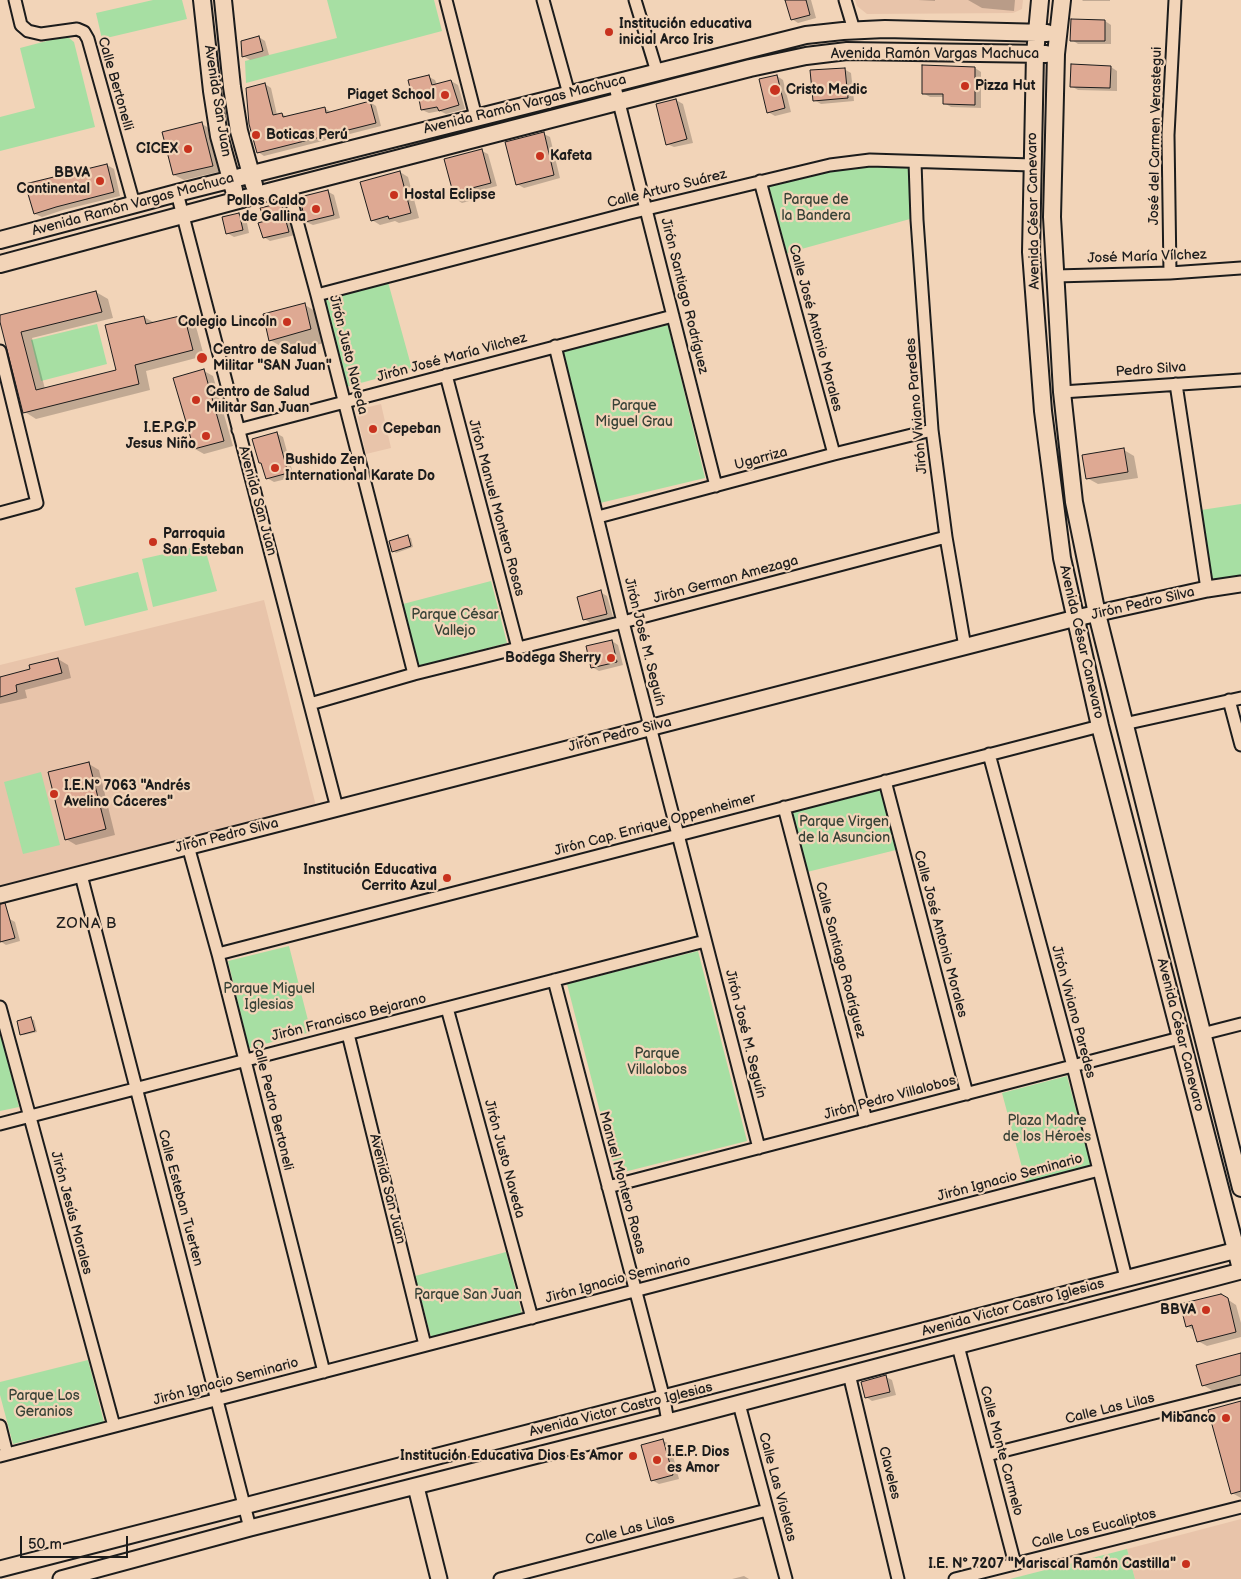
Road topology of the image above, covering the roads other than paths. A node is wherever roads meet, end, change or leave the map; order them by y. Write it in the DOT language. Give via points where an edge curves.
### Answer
graph roads {
  1 [pos="15,0"];
  2 [pos="202,0"];
  3 [pos="223,0"];
  4 [pos="446,0"];
  5 [pos="543,0"];
  6 [pos="636,0"];
  7 [pos="845,0"];
  8 [pos="1040,0"];
  9 [pos="1062,0"];
  10 [pos="1175,0"];
  11 [pos="854,30"];
  12 [pos="1037,33"];
  13 [pos="1059,33"];
  14 [pos="1035,54"];
  15 [pos="1056,54"];
  16 [pos="657,72"];
  17 [pos="614,83"];
  18 [pos="569,94"];
  19 [pos="619,102"];
  20 [pos="476,117"];
  21 [pos="915,162"];
  22 [pos="1032,165"];
  23 [pos="251,175"];
  24 [pos="231,179"];
  25 [pos="760,181"];
  26 [pos="288,188"];
  27 [pos="177,193"];
  28 [pos="257,195"];
  29 [pos="237,201"];
  30 [pos="134,204"];
  31 [pos="646,209"];
  32 [pos="182,216"];
  33 [pos="0,240"];
  34 [pos="0,264"];
  35 [pos="1241,268"];
  36 [pos="1170,273"];
  37 [pos="1055,276"];
  38 [pos="317,295"];
  39 [pos="673,316"];
  40 [pos="555,346"];
  41 [pos="0,351"];
  42 [pos="446,374"];
  43 [pos="1241,380"];
  44 [pos="1176,384"];
  45 [pos="1062,392"];
  46 [pos="344,401"];
  47 [pos="238,430"];
  48 [pos="932,430"];
  49 [pos="834,454"];
  50 [pos="716,486"];
  51 [pos="0,513"];
  52 [pos="598,517"];
  53 [pos="946,537"];
  54 [pos="1241,584"];
  55 [pos="1207,589"];
  56 [pos="1097,614"];
  57 [pos="1076,618"];
  58 [pos="623,622"];
  59 [pos="965,647"];
  60 [pos="518,648"];
  61 [pos="414,674"];
  62 [pos="1235,699"];
  63 [pos="310,704"];
  64 [pos="1124,724"];
  65 [pos="1100,726"];
  66 [pos="650,728"];
  67 [pos="1241,745"];
  68 [pos="989,754"];
  69 [pos="885,781"];
  70 [pos="784,807"];
  71 [pos="337,808"];
  72 [pos="678,835"];
  73 [pos="188,846"];
  74 [pos="81,875"];
  75 [pos="0,895"];
  76 [pos="706,941"];
  77 [pos="218,954"];
  78 [pos="554,980"];
  79 [pos="0,1008"];
  80 [pos="447,1008"];
  81 [pos="1241,1024"];
  82 [pos="348,1034"];
  83 [pos="1202,1034"];
  84 [pos="1180,1038"];
  85 [pos="245,1060"];
  86 [pos="1073,1066"];
  87 [pos="137,1088"];
  88 [pos="967,1094"];
  89 [pos="30,1116"];
  90 [pos="866,1120"];
  91 [pos="0,1124"];
  92 [pos="759,1148"];
  93 [pos="1099,1170"];
  94 [pos="608,1187"];
  95 [pos="1241,1188"];
  96 [pos="1238,1250"];
  97 [pos="1241,1270"];
  98 [pos="1126,1278"];
  99 [pos="635,1291"];
  100 [pos="532,1318"];
  101 [pos="425,1345"];
  102 [pos="958,1346"];
  103 [pos="324,1372"];
  104 [pos="849,1374"];
  105 [pos="1241,1391"];
  106 [pos="664,1399"];
  107 [pos="217,1400"];
  108 [pos="739,1404"];
  109 [pos="668,1422"];
  110 [pos="0,1426"];
  111 [pos="114,1426"];
  112 [pos="3,1455"];
  113 [pos="986,1455"];
  114 [pos="416,1487"];
  115 [pos="245,1505"];
  116 [pos="1241,1507"];
  117 [pos="767,1510"];
  118 [pos="250,1528"];
  119 [pos="1014,1564"];
  120 [pos="0,1569"];
  121 [pos="61,1579"];
  122 [pos="439,1579"];
  123 [pos="500,1579"];
  124 [pos="786,1579"];
  125 [pos="898,1579"];
  126 [pos="955,1579"];
  1 -- 30 [label="street, Calle Bertonelli" via="21,25 28,32 41,34 77,29 84,32"];
  2 -- 24 [label="main road, Avenida San Juan" via="219,136"];
  3 -- 23 [label="main road, Avenida San Juan" via="232,87"];
  4 -- 20 [label="street"];
  5 -- 18 [label="street"];
  6 -- 16 [label="street"];
  7 -- 11 [label="street"];
  8 -- 12 [label="main road, Avenida César Canevaro"];
  9 -- 13 [label="main road, Avenida César Canevaro"];
  10 -- 36 [label="street, José del Carmen Verastegui" via="1168,135"];
  11 -- 12 [label="main road, Avenida Ramón Vargas Machuca"];
  11 -- 16 [label="main road, Avenida Ramón Vargas Machuca" via="806,35"];
  12 -- 13 [label="main road, Avenida Ramón Vargas Machuca"];
  12 -- 14 [label="main road, Avenida César Canevaro"];
  13 -- 15 [label="main road, Avenida César Canevaro"];
  14 -- 15 [label="main road, Avenida Ramón Vargas Machuca"];
  14 -- 19 [label="main road, Avenida Ramón Vargas Machuca" via="847,51 750,68"];
  14 -- 22 [label="main road, Avenida César Canevaro"];
  15 -- 37 [label="main road, Avenida César Canevaro" via="1052,217"];
  16 -- 17 [label="main road, Avenida Ramón Vargas Machuca"];
  17 -- 18 [label="main road, Avenida Ramón Vargas Machuca"];
  17 -- 19 [label="street, Jirón Santiago Rodríguez"];
  18 -- 20 [label="main road, Avenida Ramón Vargas Machuca"];
  19 -- 26 [label="main road, Avenida Ramón Vargas Machuca"];
  19 -- 31 [label="street, Jirón Santiago Rodríguez"];
  20 -- 23 [label="main road, Avenida Ramón Vargas Machuca"];
  21 -- 22 [label="street, Calle Arturo Suárez"];
  21 -- 25 [label="street, Calle Arturo Suárez" via="849,162"];
  21 -- 48 [label="street, Jirón Viviano Paredes"];
  22 -- 57 [label="main road, Avenida César Canevaro" via="1031,252 1043,411 1062,558"];
  23 -- 24 [label="main road, Avenida Ramón Vargas Machuca"];
  23 -- 28 [label="main road, Avenida San Juan"];
  24 -- 27 [label="main road, Avenida Ramón Vargas Machuca"];
  24 -- 29 [label="main road, Avenida San Juan"];
  25 -- 31 [label="street, Calle Arturo Suárez"];
  25 -- 49 [label="street, Calle José Antonio Morales"];
  26 -- 28 [label="main road, Avenida Ramón Vargas Machuca"];
  26 -- 38 [label="street, Jirón Justo Naveda"];
  27 -- 30 [label="main road, Avenida Ramón Vargas Machuca"];
  27 -- 32 [label="street, Avenida San Juan"];
  28 -- 29 [label="main road, Avenida Ramón Vargas Machuca"];
  29 -- 32 [label="main road, Avenida Ramón Vargas Machuca"];
  30 -- 33 [label="main road, Avenida Ramón Vargas Machuca"];
  31 -- 38 [label="street, Calle Arturo Suárez"];
  31 -- 39 [label="street, Jirón Santiago Rodríguez"];
  32 -- 34 [label="main road, Avenida Ramón Vargas Machuca"];
  32 -- 47 [label="street, Avenida San Juan"];
  35 -- 36 [label="street, José María Vílchez"];
  36 -- 37 [label="street, José María Vílchez"];
  37 -- 45 [label="main road, Avenida César Canevaro"];
  38 -- 46 [label="street, Jirón Justo Naveda"];
  39 -- 40 [label="street, Jirón José María Vilchez"];
  39 -- 50 [label="street, Jirón Santiago Rodríguez"];
  40 -- 42 [label="street, Jirón José María Vilchez"];
  40 -- 52 [label="street, Jirón José M. Seguín"];
  41 -- 51 [label="street" via="37,502"];
  42 -- 46 [label="street, Jirón José María Vilchez"];
  42 -- 60 [label="street, Jirón Manuel Montero Rosas"];
  43 -- 44 [label="street, Pedro Silva"];
  44 -- 45 [label="street, Pedro Silva"];
  44 -- 55 [label="street"];
  45 -- 56 [label="main road, Avenida César Canevaro" via="1074,502"];
  46 -- 47 [label="street, Jirón José María Vilchez"];
  46 -- 61 [label="street, Jirón Justo Naveda"];
  47 -- 63 [label="street, Avenida San Juan"];
  48 -- 49 [label="street, Ugarriza"];
  48 -- 53 [label="street, Jirón Viviano Paredes"];
  49 -- 50 [label="street, Ugarriza"];
  50 -- 52 [label="street, Ugarriza"];
  52 -- 58 [label="street, Jirón José M. Seguín"];
  53 -- 58 [label="street, Jirón German Amezaga"];
  53 -- 59 [label="street, Jirón Viviano Paredes"];
  54 -- 55 [label="street, Jirón Pedro Silva"];
  55 -- 56 [label="street, Jirón Pedro Silva"];
  56 -- 57 [label="street, Jirón Pedro Silva"];
  56 -- 64 [label="main road, Avenida César Canevaro"];
  57 -- 59 [label="street, Jirón Pedro Silva"];
  57 -- 65 [label="main road, Avenida César Canevaro"];
  58 -- 60 [label="street, Jirón German Amezaga"];
  58 -- 66 [label="street, Jirón José M. Seguín"];
  59 -- 66 [label="street, Jirón Pedro Silva"];
  60 -- 61 [label="street, Jirón German Amezaga"];
  61 -- 63 [label="street, Jirón German Amezaga"];
  62 -- 64 [label="street"];
  62 -- 67 [label="street"];
  63 -- 71 [label="street, Avenida San Juan"];
  64 -- 83 [label="main road, Avenida César Canevaro"];
  65 -- 68 [label="street, Jirón Cap. Enrique Oppenheimer"];
  65 -- 84 [label="main road, Avenida César Canevaro"];
  66 -- 71 [label="street, Jirón Pedro Silva"];
  66 -- 72 [label="street, Jirón José M. Seguín"];
  68 -- 69 [label="street, Jirón Cap. Enrique Oppenheimer"];
  68 -- 86 [label="street, Jirón Viviano Paredes"];
  69 -- 70 [label="street, Jirón Cap. Enrique Oppenheimer"];
  69 -- 88 [label="street, Calle José Antonio Morales"];
  70 -- 72 [label="street, Jirón Cap. Enrique Oppenheimer"];
  70 -- 90 [label="street, Calle Santiago Rodríguez"];
  71 -- 73 [label="street, Jirón Pedro Silva"];
  72 -- 76 [label="street, Jirón José M. Seguín"];
  72 -- 77 [label="street, Jirón Cap. Enrique Oppenheimer"];
  73 -- 74 [label="street, Jirón Pedro Silva"];
  73 -- 77 [label="street, Calle Pedro Bertoneli"];
  74 -- 75 [label="street, Jirón Pedro Silva"];
  74 -- 87 [label="street, Calle Esteban Tuerten"];
  76 -- 78 [label="street, Jirón Francisco Bejarano"];
  76 -- 92 [label="street, Jirón José M. Seguín"];
  77 -- 85 [label="street, Calle Pedro Bertoneli"];
  78 -- 80 [label="street, Jirón Francisco Bejarano"];
  78 -- 94 [label="street, Manuel Montero Rosas"];
  79 -- 89 [label="street, Jirón Jesús Morales"];
  80 -- 82 [label="street, Jirón Francisco Bejarano"];
  80 -- 100 [label="street, Jirón Justo Naveda"];
  81 -- 83 [label="street"];
  82 -- 85 [label="street, Jirón Francisco Bejarano"];
  82 -- 101 [label="street, Avenida San Juan"];
  83 -- 95 [label="main road, Avenida César Canevaro"];
  84 -- 86 [label="street, Jirón Pedro Villalobos"];
  84 -- 96 [label="main road, Avenida César Canevaro"];
  85 -- 87 [label="street, Jirón Francisco Bejarano"];
  85 -- 103 [label="street, Calle Pedro Bertoneli"];
  86 -- 88 [label="street, Jirón Pedro Villalobos"];
  86 -- 93 [label="street, Jirón Viviano Paredes"];
  87 -- 89 [label="street, Jirón Francisco Bejarano"];
  87 -- 107 [label="street, Calle Esteban Tuerten"];
  88 -- 90 [label="street, Jirón Pedro Villalobos"];
  89 -- 91 [label="street, Jirón Francisco Bejarano"];
  89 -- 111 [label="street, Jirón Jesús Morales"];
  90 -- 92 [label="street, Jirón Pedro Villalobos"];
  92 -- 94 [label="street, Jirón Pedro Villalobos"];
  93 -- 98 [label="street, Jirón Viviano Paredes"];
  93 -- 99 [label="street, Jirón Ignacio Seminario"];
  94 -- 99 [label="street, Manuel Montero Rosas"];
  96 -- 97 [label="main road, Avenida César Canevaro"];
  96 -- 98 [label="street, Avenida Victor Castro Iglesias"];
  97 -- 102 [label="street, Avenida Victor Castro Iglesias"];
  98 -- 106 [label="street, Avenida Victor Castro Iglesias"];
  99 -- 100 [label="street, Jirón Ignacio Seminario"];
  99 -- 106 [label="street, Manuel Montero Rosas"];
  100 -- 101 [label="street, Jirón Ignacio Seminario"];
  101 -- 103 [label="street, Jirón Ignacio Seminario"];
  102 -- 104 [label="street, Avenida Victor Castro Iglesias"];
  102 -- 113 [label="street, Calle Monte Carmelo"];
  103 -- 107 [label="street, Jirón Ignacio Seminario"];
  104 -- 108 [label="street, Avenida Victor Castro Iglesias"];
  104 -- 125 [label="street, Claveles"];
  105 -- 113 [label="street, Calle Las Lilas"];
  106 -- 109 [label="street, Manuel Montero Rosas"];
  106 -- 115 [label="street, Avenida Victor Castro Iglesias"];
  107 -- 111 [label="street, Jirón Ignacio Seminario"];
  107 -- 115 [label="street, Calle Esteban Tuerten"];
  108 -- 109 [label="street, Avenida Victor Castro Iglesias"];
  108 -- 117 [label="street, Calle Las Violetas"];
  109 -- 114 [label="street, Avenida Victor Castro Iglesias"];
  110 -- 112 [label="street"];
  111 -- 112 [label="street, Jirón Ignacio Seminario"];
  113 -- 119 [label="street, Calle Monte Carmelo"];
  114 -- 118 [label="street, Avenida Victor Castro Iglesias"];
  114 -- 122 [label="street"];
  115 -- 118 [label="street, Calle Esteban Tuerten"];
  115 -- 120 [label="street, Avenida Victor Castro Iglesias"];
  116 -- 119 [label="street, Calle Los Eucaliptos"];
  117 -- 123 [label="street, Calle Las Lilas"];
  117 -- 124 [label="street, Calle Las Violetas"];
  118 -- 121 [label="street, Avenida Victor Castro Iglesias"];
  119 -- 126 [label="street, Calle Los Eucaliptos"];
}
